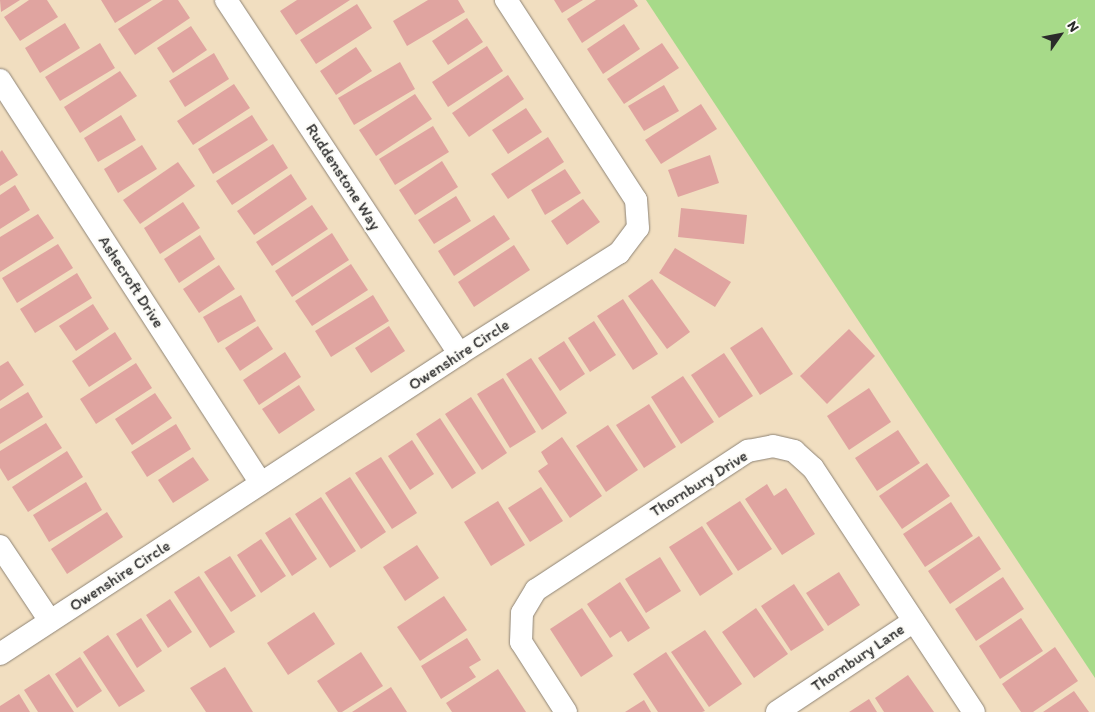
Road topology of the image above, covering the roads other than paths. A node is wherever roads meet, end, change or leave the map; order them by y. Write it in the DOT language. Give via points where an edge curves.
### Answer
graph roads {
  1 [pos="226,0"];
  2 [pos="506,0"];
  3 [pos="0,80"];
  4 [pos="459,354"];
  5 [pos="261,483"];
  6 [pos="0,546"];
  7 [pos="50,621"];
  8 [pos="914,621"];
  9 [pos="0,654"];
  10 [pos="566,712"];
  11 [pos="776,712"];
  12 [pos="974,712"];
  1 -- 4 [label="street, Ruddenstone Way"];
  2 -- 4 [label="street, Owenshire Circle" via="636,200 638,228 619,253"];
  3 -- 5 [label="street, Ashecroft Drive"];
  4 -- 5 [label="street, Owenshire Circle"];
  5 -- 7 [label="street, Owenshire Circle"];
  6 -- 7 [label="street"];
  7 -- 9 [label="street, Owenshire Circle"];
  8 -- 10 [label="street, Thornbury Drive" via="813,468 794,451 773,446 748,451 536,590 522,613 521,642"];
  8 -- 11 [label="street, Thornbury Lane"];
  8 -- 12 [label="street, Thornbury Drive"];
}
